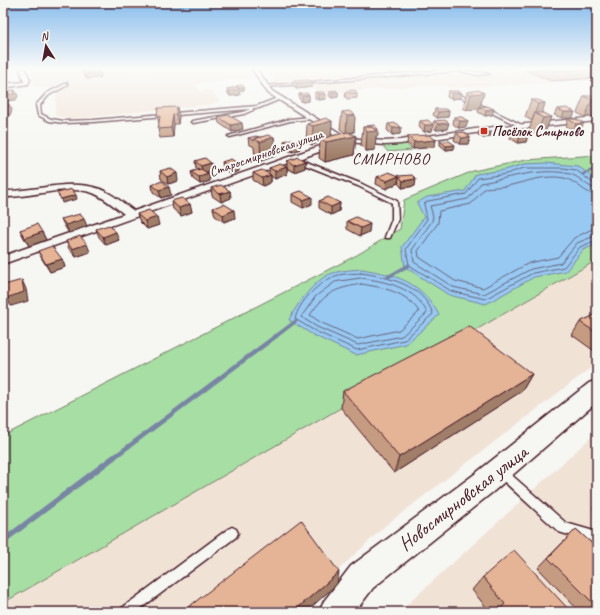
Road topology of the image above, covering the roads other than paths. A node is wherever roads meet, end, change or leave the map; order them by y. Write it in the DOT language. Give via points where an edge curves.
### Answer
graph roads {
  1 [pos="45,98"];
  2 [pos="281,98"];
  3 [pos="464,98"];
  4 [pos="258,107"];
  5 [pos="310,118"];
  6 [pos="597,119"];
  7 [pos="194,122"];
  8 [pos="521,126"];
  9 [pos="230,136"];
  10 [pos="346,140"];
  11 [pos="293,158"];
  12 [pos="3,194"];
  13 [pos="133,215"];
  14 [pos="388,237"];
  15 [pos="3,260"];
  16 [pos="597,389"];
  17 [pos="499,470"];
  18 [pos="232,533"];
  19 [pos="597,538"];
  20 [pos="126,612"];
  21 [pos="335,612"];
  1 -- 4 [label="lane" via="38,105 39,114 44,118 64,122"];
  2 -- 4 [label="lane"];
  2 -- 5 [label="street"];
  3 -- 8 [label="lane"];
  4 -- 7 [label="lane" via="244,113"];
  5 -- 9 [label="lane" via="290,120"];
  5 -- 10 [label="street"];
  6 -- 8 [label="street, Старосмирновская улица"];
  8 -- 10 [label="street, Старосмирновская улица" via="385,143"];
  10 -- 11 [label="street, Старосмирновская улица"];
  11 -- 13 [label="street, Старосмирновская улица"];
  11 -- 14 [label="lane" via="395,202 395,219"];
  12 -- 13 [label="street" via="80,188 95,190"];
  13 -- 15 [label="street, Старосмирновская улица"];
  16 -- 17 [label="street, Новосмирновская улица"];
  17 -- 19 [label="lane" via="563,528"];
  17 -- 21 [label="street, Новосмирновская улица" via="362,577"];
  18 -- 20 [label="lane"];
}
